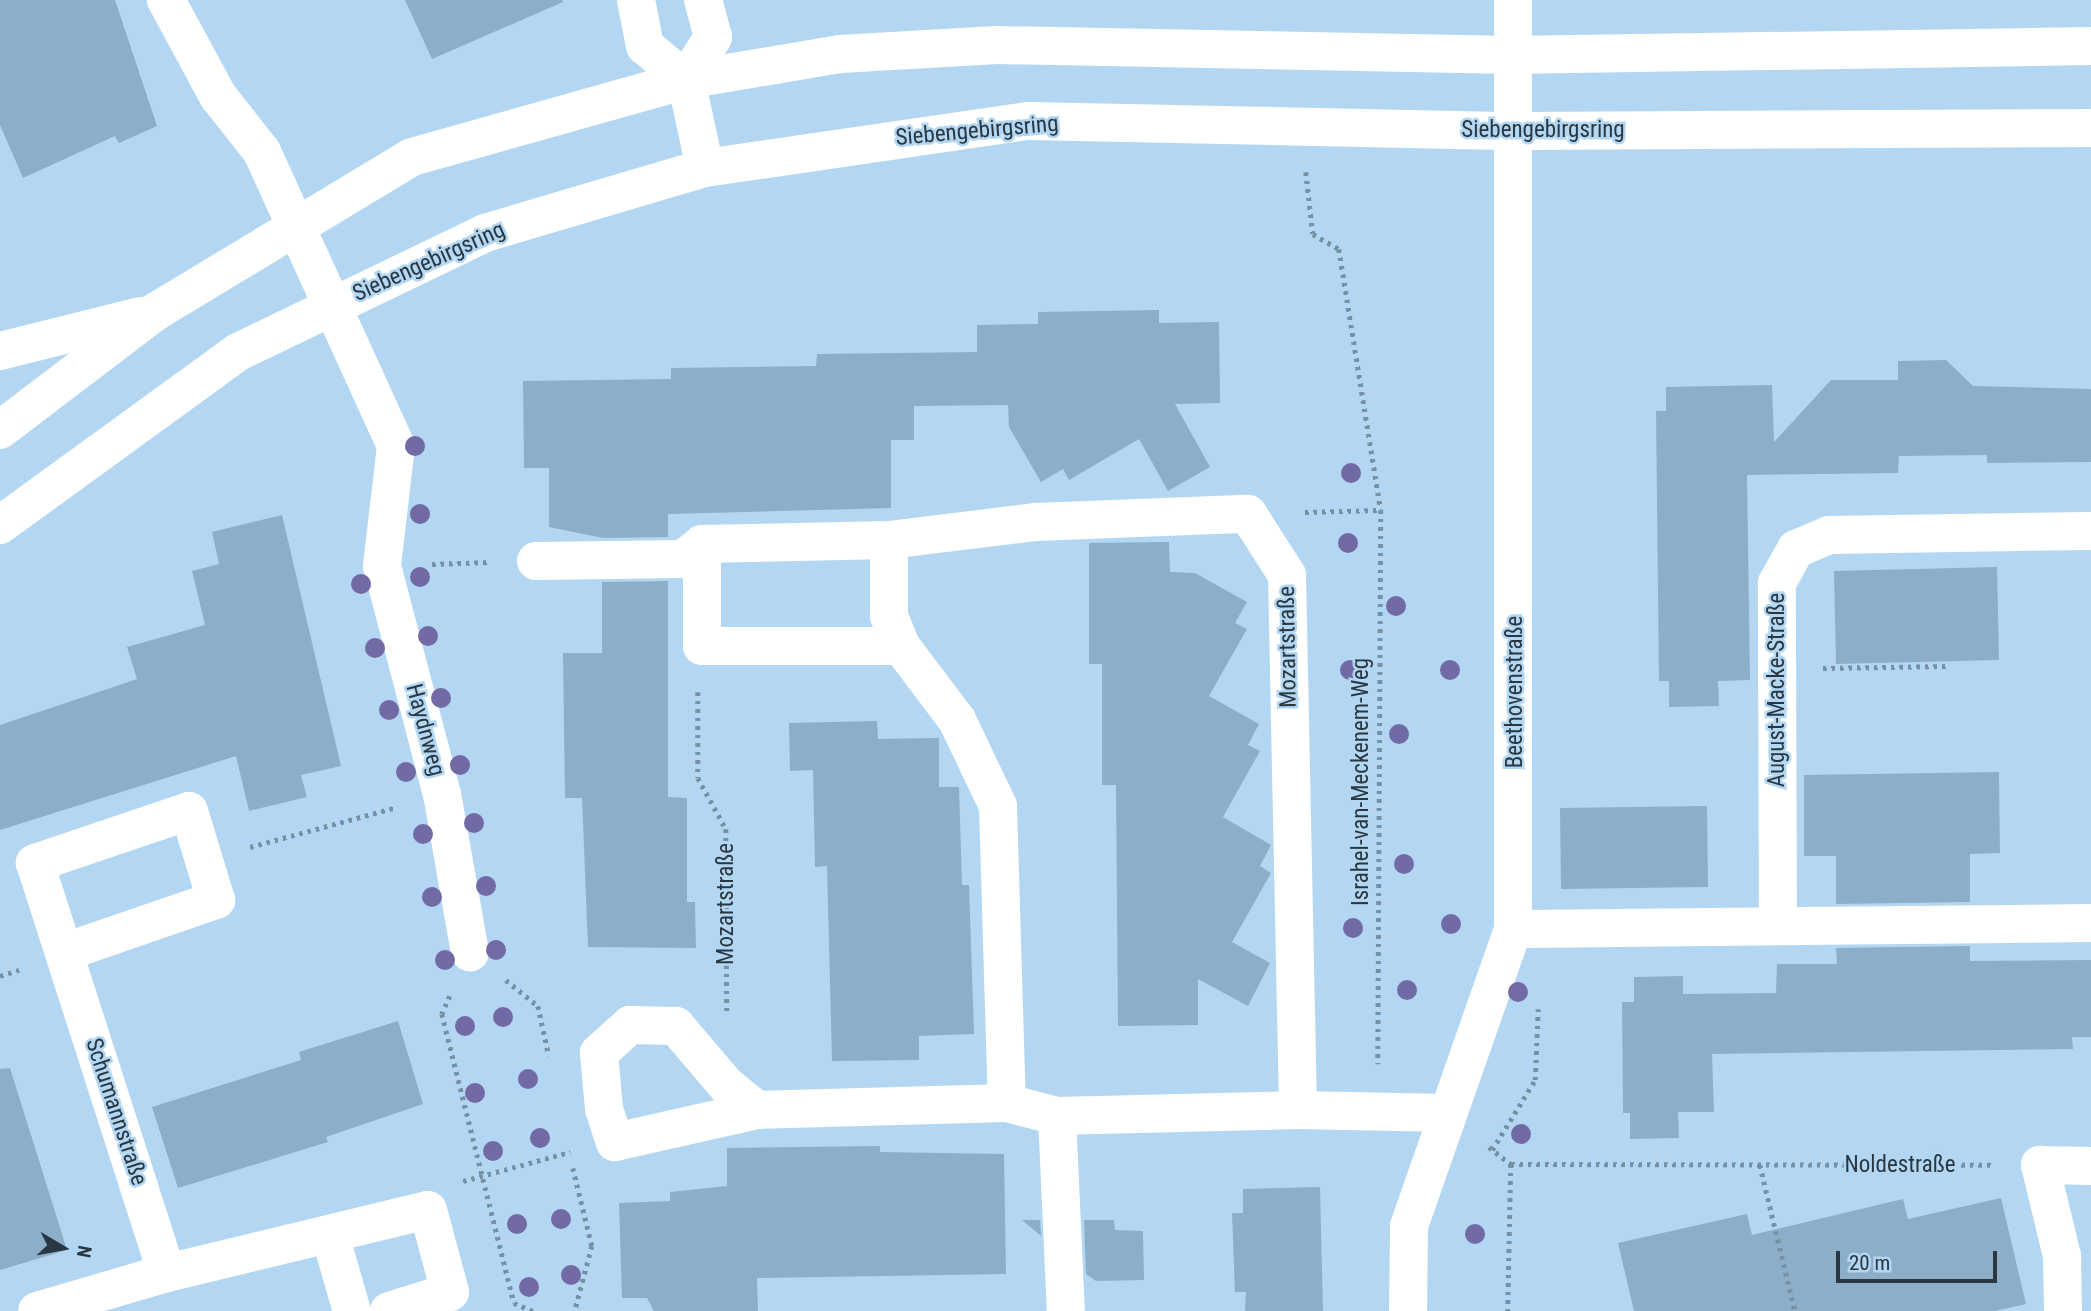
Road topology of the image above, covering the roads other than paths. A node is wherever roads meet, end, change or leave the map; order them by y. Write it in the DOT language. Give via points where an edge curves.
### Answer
graph roads {
  1 [pos="166,0"];
  2 [pos="636,0"];
  3 [pos="703,0"];
  4 [pos="1513,0"];
  5 [pos="2091,46"];
  6 [pos="1513,55"];
  7 [pos="686,80"];
  8 [pos="2091,128"];
  9 [pos="1514,131"];
  10 [pos="705,168"];
  11 [pos="155,312"];
  12 [pos="0,351"];
  13 [pos="0,430"];
  14 [pos="0,525"];
  15 [pos="2091,531"];
  16 [pos="889,540"];
  17 [pos="702,544"];
  18 [pos="536,561"];
  19 [pos="901,646"];
  20 [pos="2091,923"];
  21 [pos="1778,925"];
  22 [pos="1513,929"];
  23 [pos="65,952"];
  24 [pos="470,953"];
  25 [pos="1007,1103"];
  26 [pos="757,1110"];
  27 [pos="1298,1110"];
  28 [pos="1447,1113"];
  29 [pos="1057,1116"];
  30 [pos="2091,1166"];
  31 [pos="330,1236"];
  32 [pos="167,1273"];
  33 [pos="37,1311"];
  34 [pos="352,1311"];
  35 [pos="389,1311"];
  36 [pos="1066,1311"];
  37 [pos="1408,1311"];
  38 [pos="2063,1311"];
  1 -- 24 [label="street, Haydnweg" via="218,96 262,152 396,446 382,566 442,794"];
  2 -- 7 [label="street" via="645,46"];
  3 -- 7 [label="street" via="713,37"];
  4 -- 6 [label="street, Beethovenstraße"];
  5 -- 6 [label="street"];
  6 -- 7 [label="street" via="997,45 840,54"];
  6 -- 9 [label="street, Beethovenstraße"];
  7 -- 10 [label="street"];
  7 -- 11 [label="street" via="412,157"];
  8 -- 9 [label="street, Siebengebirgsring"];
  9 -- 10 [label="street, Siebengebirgsring" via="1028,121"];
  9 -- 22 [label="street, Beethovenstraße"];
  10 -- 14 [label="street, Siebengebirgsring" via="485,233 238,352"];
  11 -- 12 [label="street"];
  11 -- 13 [label="street"];
  15 -- 21 [label="street, August-Macke-Straße" via="1829,535 1796,549 1777,583"];
  16 -- 17 [label="street"];
  16 -- 19 [label="street" via="888,616"];
  16 -- 27 [label="street, Mozartstraße" via="1035,522 1248,514 1286,575"];
  17 -- 18 [label="street" via="683,559"];
  17 -- 19 [label="street" via="702,646"];
  19 -- 25 [label="street" via="957,720 998,806"];
  20 -- 21 [label="street"];
  21 -- 22 [label="street"];
  22 -- 28 [label="street, Beethovenstraße"];
  23 -- 23 [label="street, Schumannstraße" via="35,863 189,811 216,900"];
  23 -- 32 [label="street, Schumannstraße"];
  25 -- 26 [label="street"];
  25 -- 29 [label="street"];
  26 -- 26 [label="street" via="727,1086 676,1026 630,1025 599,1053 604,1109 615,1142"];
  27 -- 28 [label="street"];
  27 -- 29 [label="street"];
  28 -- 37 [label="street, Beethovenstraße" via="1409,1226"];
  29 -- 36 [label="street"];
  30 -- 38 [label="street" via="2040,1165 2062,1256"];
  31 -- 32 [label="street"];
  31 -- 34 [label="street"];
  31 -- 35 [label="street" via="428,1210 450,1292"];
  32 -- 33 [label="street"];
}
